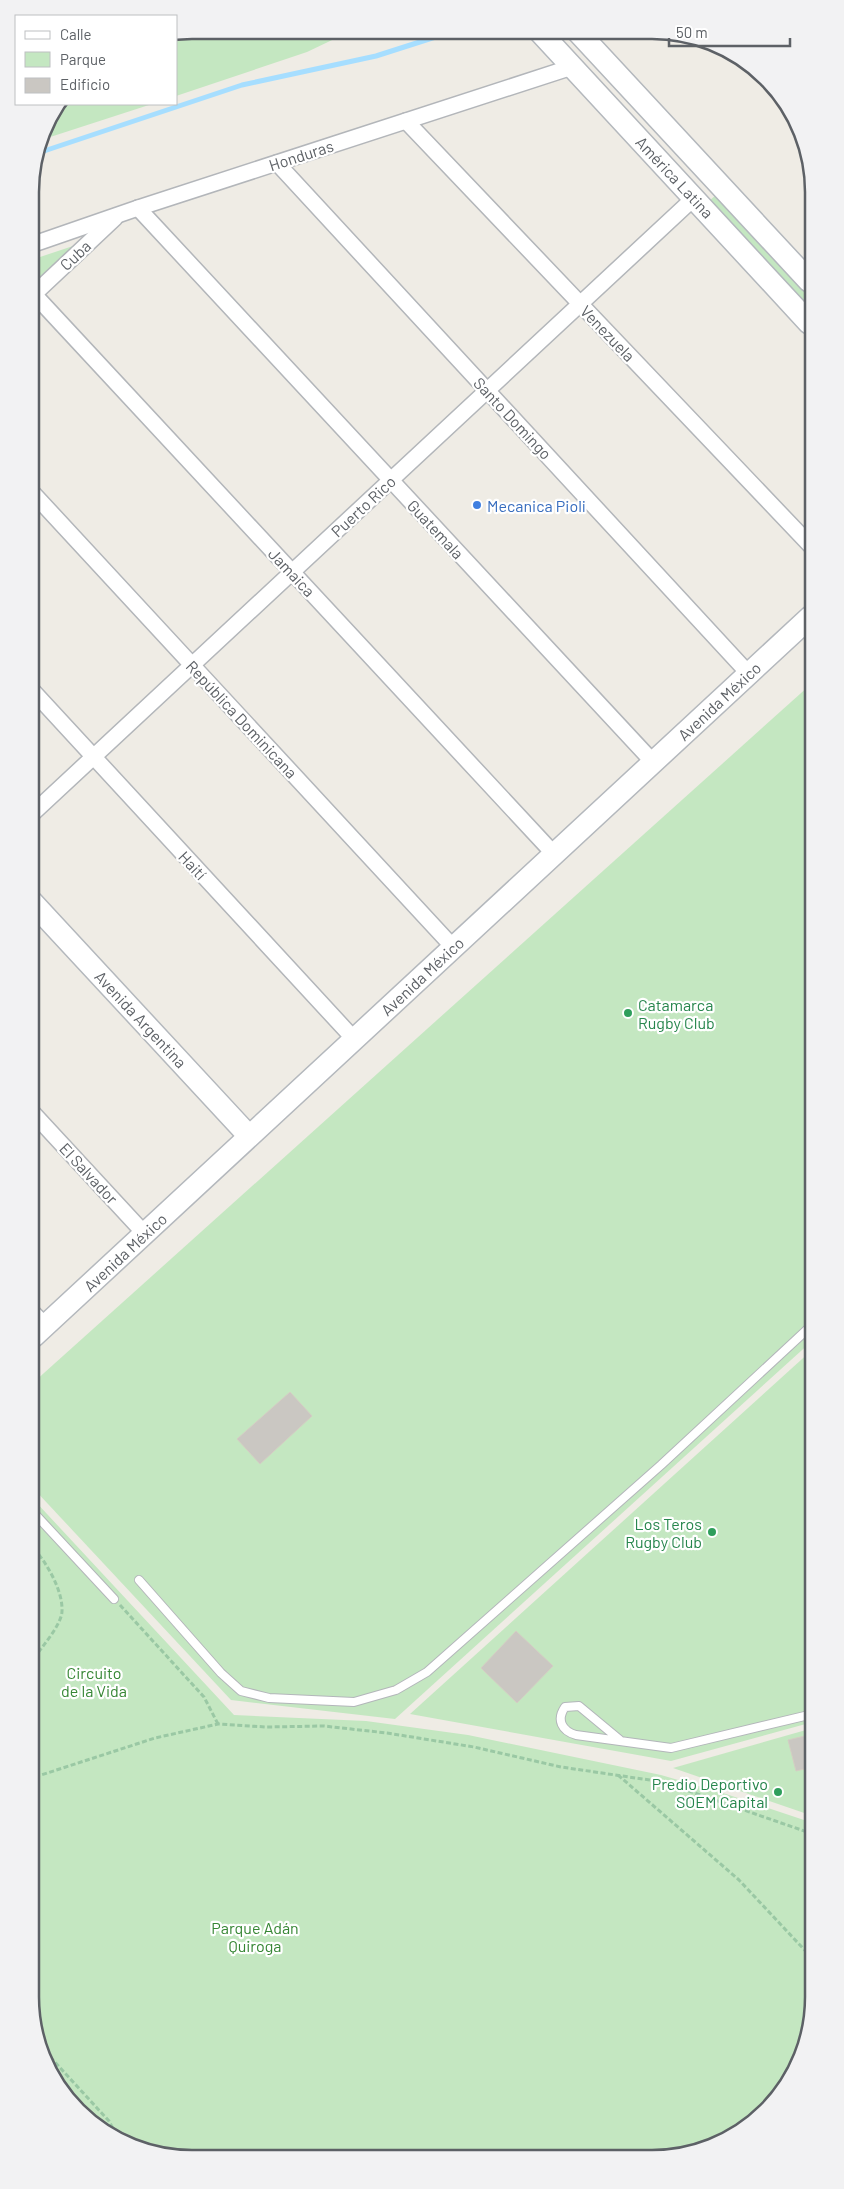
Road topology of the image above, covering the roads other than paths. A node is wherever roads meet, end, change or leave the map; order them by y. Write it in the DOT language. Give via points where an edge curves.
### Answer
graph roads {
  1 [pos="546,39"];
  2 [pos="585,39"];
  3 [pos="572,67"];
  4 [pos="406,121"];
  5 [pos="277,163"];
  6 [pos="694,198"];
  7 [pos="138,208"];
  8 [pos="120,214"];
  9 [pos="39,242"];
  10 [pos="805,276"];
  11 [pos="39,288"];
  12 [pos="39,301"];
  13 [pos="580,304"];
  14 [pos="805,319"];
  15 [pos="487,390"];
  16 [pos="391,480"];
  17 [pos="39,500"];
  18 [pos="805,540"];
  19 [pos="292,572"];
  20 [pos="805,622"];
  21 [pos="192,665"];
  22 [pos="749,674"];
  23 [pos="39,698"];
  24 [pos="94,757"];
  25 [pos="653,762"];
  26 [pos="39,808"];
  27 [pos="554,854"];
  28 [pos="39,910"];
  29 [pos="453,947"];
  30 [pos="354,1039"];
  31 [pos="39,1119"];
  32 [pos="249,1136"];
  33 [pos="144,1233"];
  34 [pos="39,1323"];
  35 [pos="805,1331"];
  36 [pos="39,1518"];
  37 [pos="139,1580"];
  38 [pos="114,1599"];
  39 [pos="805,1716"];
  40 [pos="620,1740"];
  1 -- 3 [label="main road, América Latina"];
  2 -- 10 [label="main road, América Latina"];
  3 -- 4 [label="street, Honduras"];
  3 -- 6 [label="main road, América Latina"];
  4 -- 5 [label="street, Honduras"];
  4 -- 13 [label="street, Venezuela"];
  5 -- 7 [label="street, Honduras"];
  5 -- 15 [label="street, Santo Domingo"];
  6 -- 13 [label="street, Puerto Rico"];
  6 -- 14 [label="main road, América Latina"];
  7 -- 8 [label="street, Honduras"];
  7 -- 16 [label="street, Guatemala"];
  8 -- 9 [label="street, Honduras"];
  8 -- 11 [label="street, Cuba"];
  12 -- 19 [label="street, Jamaica"];
  13 -- 15 [label="street, Puerto Rico"];
  13 -- 18 [label="street, Venezuela"];
  15 -- 16 [label="street, Puerto Rico"];
  15 -- 22 [label="street, Santo Domingo"];
  16 -- 19 [label="street, Puerto Rico"];
  16 -- 25 [label="street, Guatemala"];
  17 -- 21 [label="street, República Dominicana"];
  19 -- 21 [label="street, Puerto Rico"];
  19 -- 27 [label="street, Jamaica"];
  20 -- 22 [label="main road, Avenida México"];
  21 -- 24 [label="street, Puerto Rico"];
  21 -- 29 [label="street, República Dominicana"];
  22 -- 25 [label="main road, Avenida México"];
  23 -- 24 [label="street, Haití"];
  24 -- 26 [label="street, Puerto Rico"];
  24 -- 30 [label="street, Haití"];
  25 -- 27 [label="main road, Avenida México"];
  27 -- 29 [label="main road, Avenida México"];
  28 -- 32 [label="main road, Avenida Argentina"];
  29 -- 30 [label="main road, Avenida México"];
  30 -- 32 [label="main road, Avenida México"];
  31 -- 33 [label="street, El Salvador"];
  32 -- 33 [label="main road, Avenida México"];
  33 -- 34 [label="main road, Avenida México"];
  35 -- 37 [label="lane" via="427,1672 396,1690 354,1702 337,1703 269,1698 241,1691 221,1673"];
  36 -- 38 [label="lane"];
  39 -- 40 [label="lane" via="671,1748"];
  40 -- 40 [label="lane" via="579,1706 565,1707 561,1713 560,1720 568,1733"];
}
